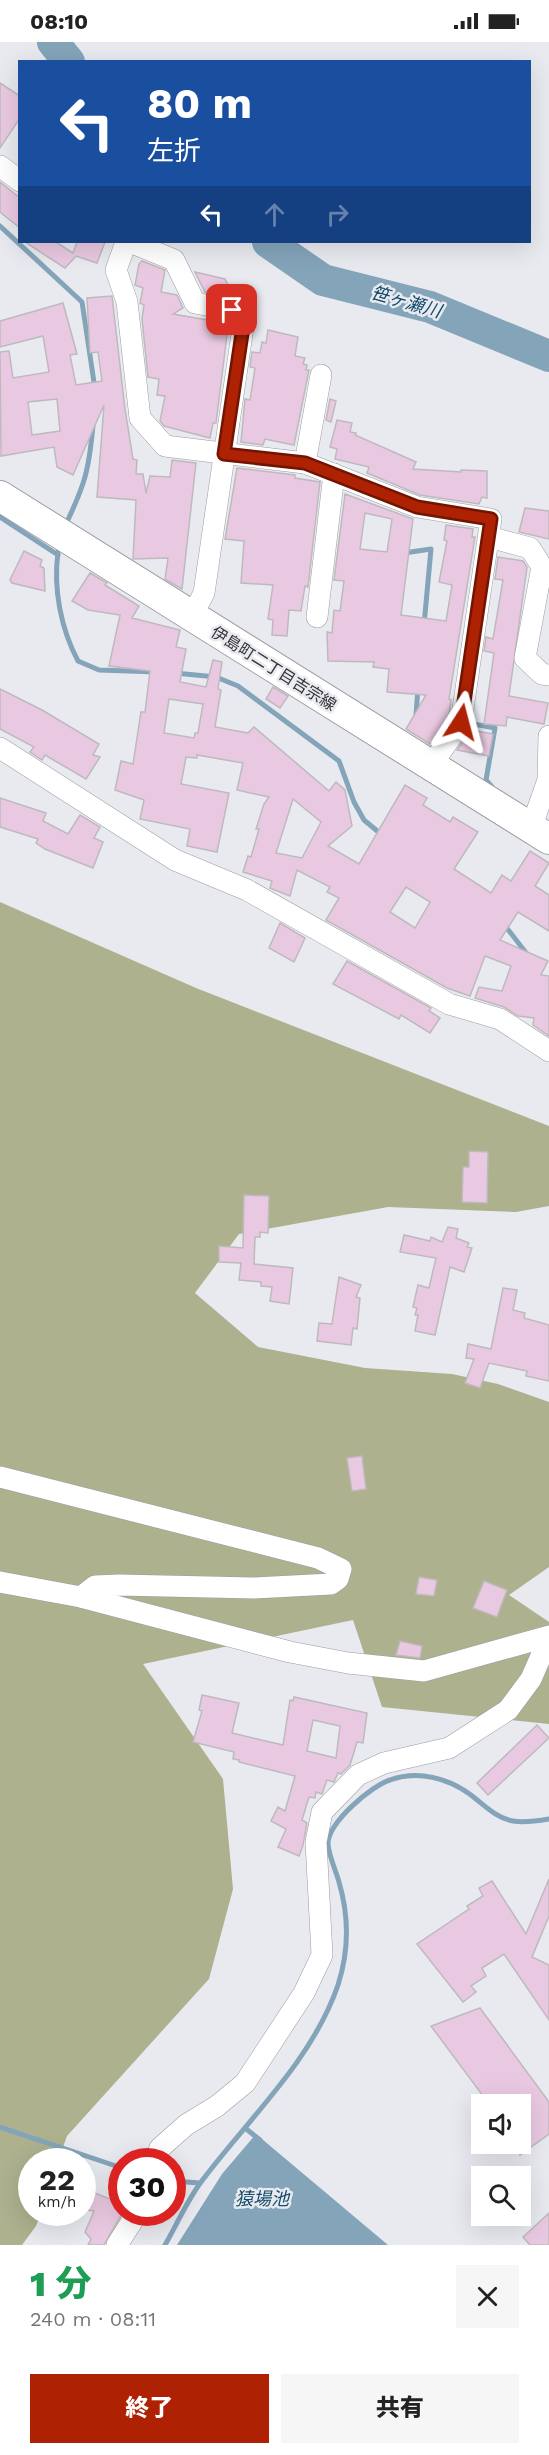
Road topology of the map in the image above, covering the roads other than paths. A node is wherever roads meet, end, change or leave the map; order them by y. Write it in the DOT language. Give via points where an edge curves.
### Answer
graph roads {
  1 [pos="0,166"];
  2 [pos="18,180"];
  3 [pos="128,243"];
  4 [pos="131,243"];
  5 [pos="321,375"];
  6 [pos="224,454"];
  7 [pos="305,463"];
  8 [pos="334,474"];
  9 [pos="0,496"];
  10 [pos="489,537"];
  11 [pos="192,616"];
  12 [pos="317,617"];
  13 [pos="549,675"];
  14 [pos="549,736"];
  15 [pos="0,748"];
  16 [pos="431,766"];
  17 [pos="540,834"];
  18 [pos="549,1051"];
  19 [pos="0,1477"];
  20 [pos="0,1582"];
  21 [pos="81,1596"];
  22 [pos="549,1637"];
  23 [pos="160,2148"];
  24 [pos="129,2226"];
  25 [pos="117,2245"];
  1 -- 2 [label="street"];
  3 -- 6 [label="street" via="116,270 127,302 140,418 165,446"];
  4 -- 6 [label="street" via="174,260 195,303 232,310 243,327"];
  5 -- 7 [label="street"];
  6 -- 7 [label="street"];
  6 -- 11 [label="street" via="204,593"];
  7 -- 8 [label="street"];
  8 -- 10 [label="street" via="417,507 491,519"];
  8 -- 12 [label="street"];
  9 -- 11 [label="street, 伊島町二丁目吉宗線"];
  10 -- 13 [label="street" via="530,548 542,567 525,658 542,674"];
  10 -- 16 [label="street" via="461,722"];
  11 -- 16 [label="street, 伊島町二丁目吉宗線"];
  14 -- 17 [label="street" via="548,780"];
  15 -- 18 [label="street" via="175,860 248,890 449,1004 500,1019"];
  16 -- 17 [label="street, 伊島町二丁目吉宗線"];
  19 -- 21 [label="street" via="318,1558 341,1569 338,1579 331,1584 255,1588 95,1586"];
  20 -- 21 [label="street"];
  21 -- 22 [label="street" via="290,1652 348,1664 424,1671"];
  22 -- 23 [label="street" via="531,1680 508,1710 449,1748 384,1763 357,1776 322,1812 316,1842 322,1954 304,1993 245,2083"];
  24 -- 25 [label="street"];
}
